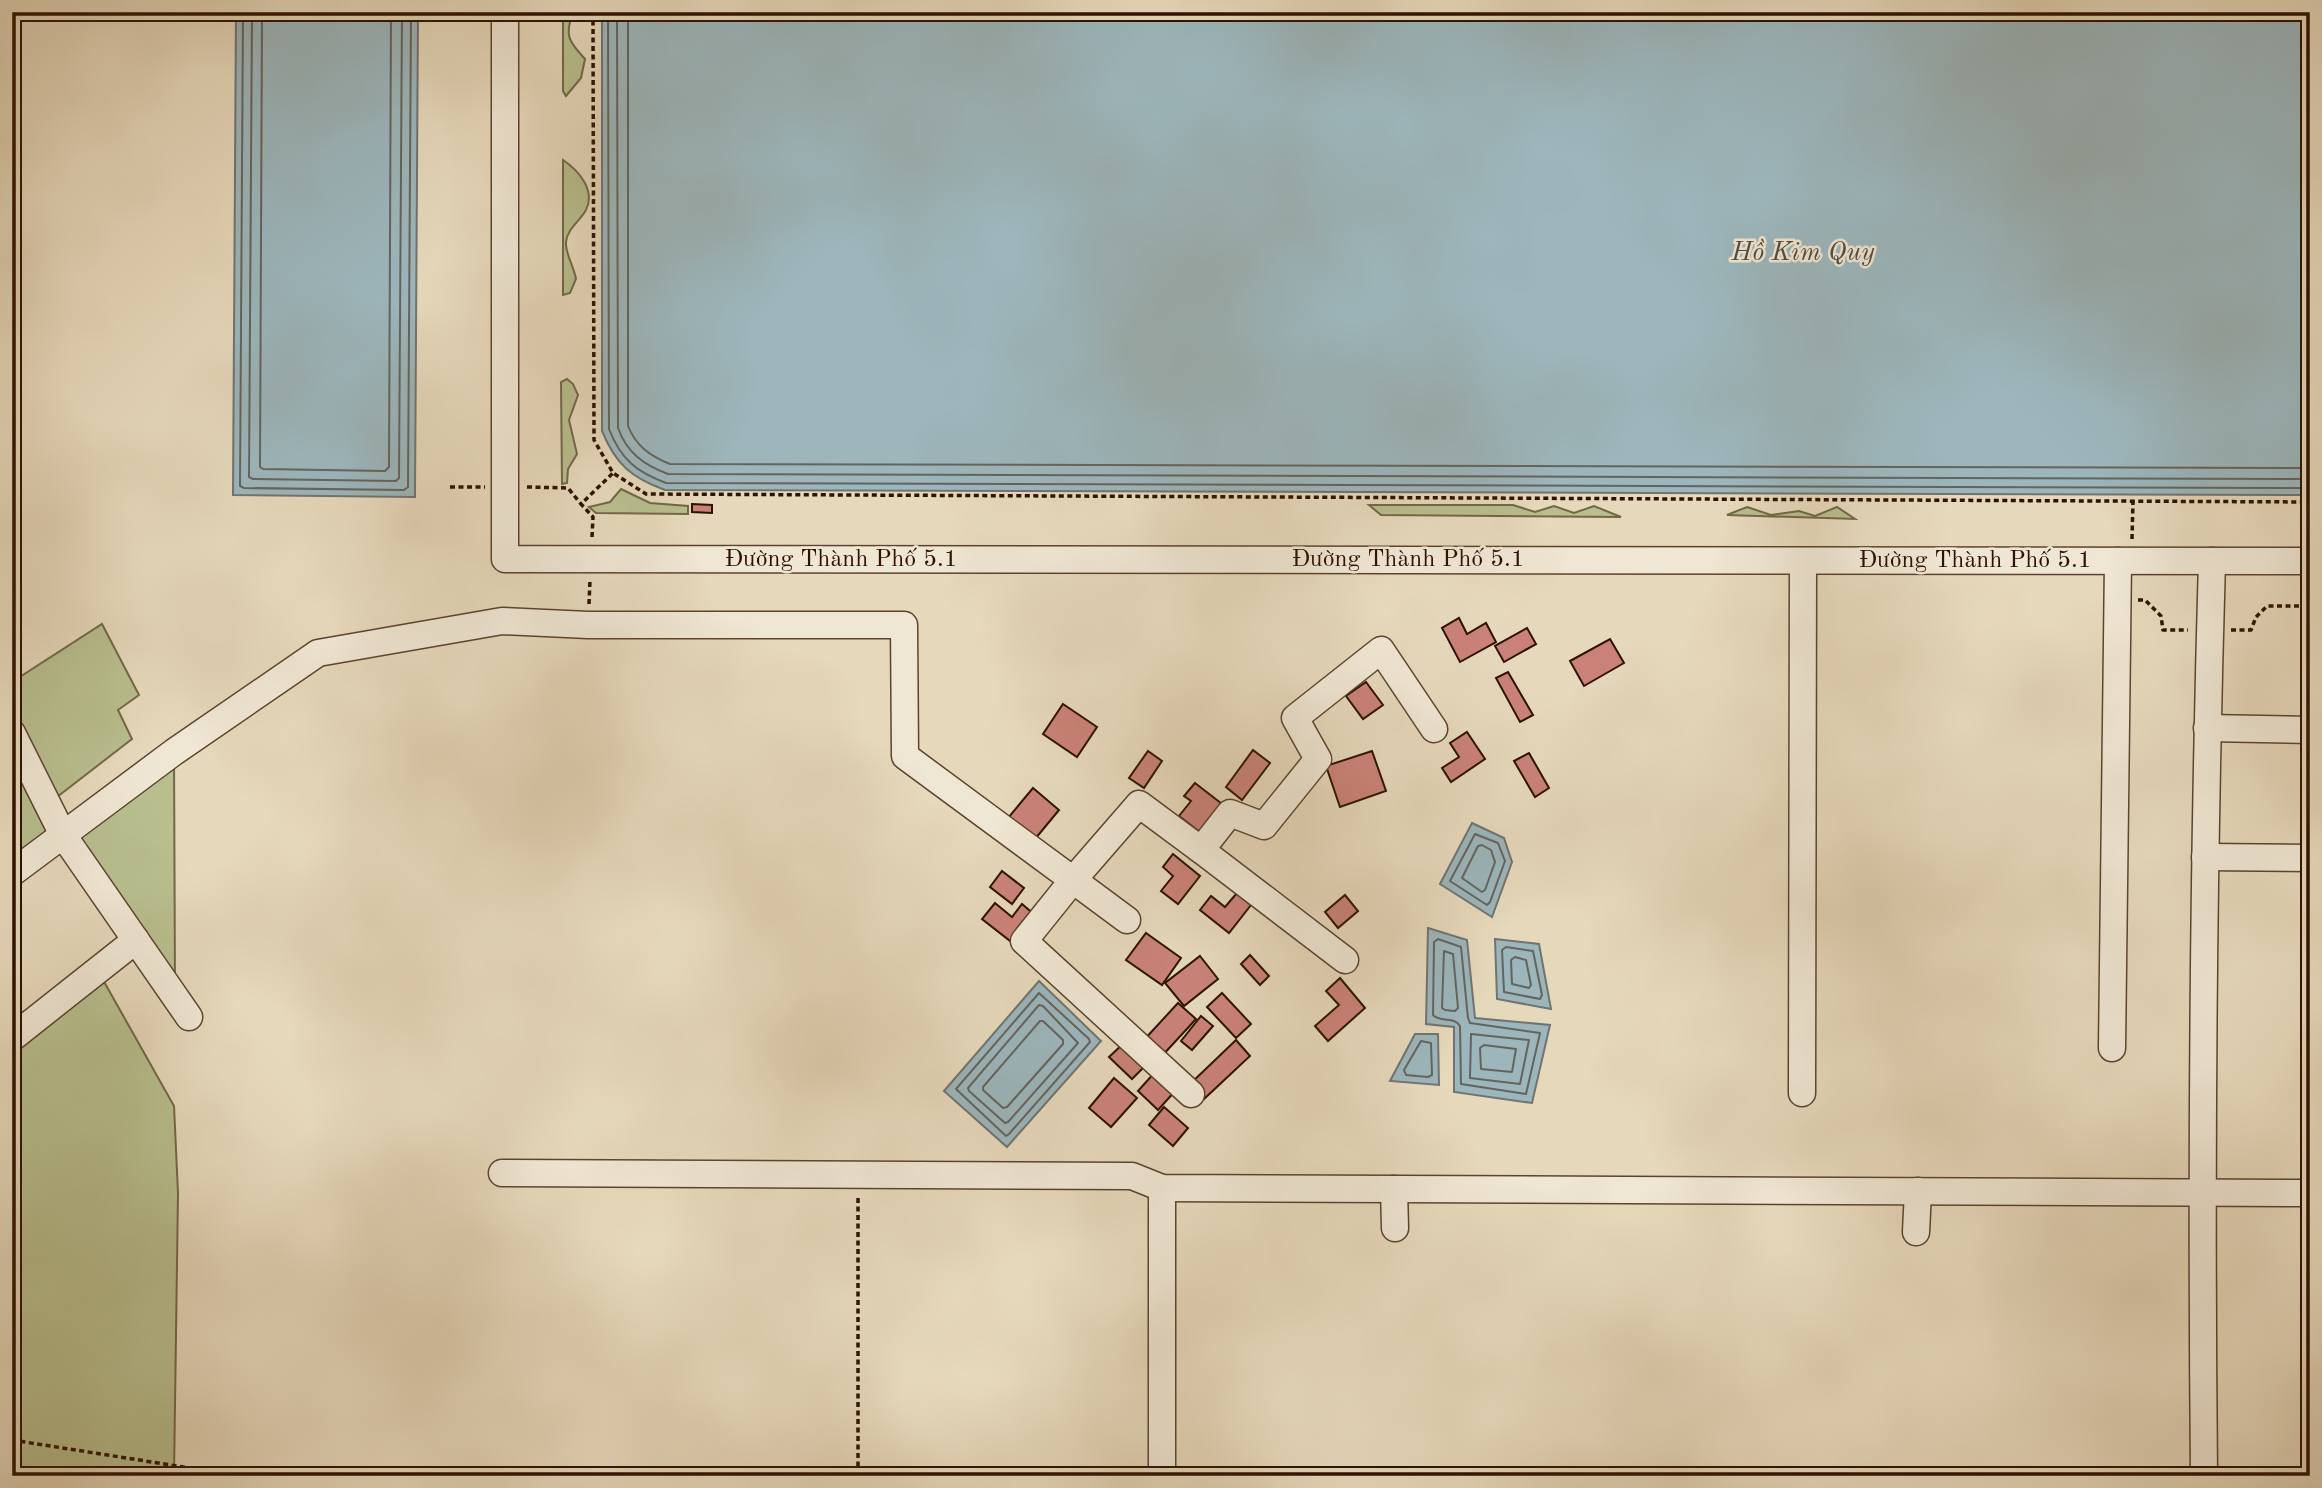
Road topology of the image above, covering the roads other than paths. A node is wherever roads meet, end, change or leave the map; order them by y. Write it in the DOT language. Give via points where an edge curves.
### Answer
graph roads {
  1 [pos="505,12"];
  2 [pos="1803,561"];
  3 [pos="2118,561"];
  4 [pos="2212,561"];
  5 [pos="2310,561"];
  6 [pos="2207,728"];
  7 [pos="1434,729"];
  8 [pos="2310,730"];
  9 [pos="12,733"];
  10 [pos="63,835"];
  11 [pos="1201,850"];
  12 [pos="2205,857"];
  13 [pos="2310,858"];
  14 [pos="12,873"];
  15 [pos="1073,880"];
  16 [pos="1127,919"];
  17 [pos="136,940"];
  18 [pos="1345,960"];
  19 [pos="188,1017"];
  20 [pos="12,1038"];
  21 [pos="2112,1048"];
  22 [pos="1802,1093"];
  23 [pos="1191,1094"];
  24 [pos="502,1174"];
  25 [pos="1162,1188"];
  26 [pos="1394,1189"];
  27 [pos="1918,1191"];
  28 [pos="2201,1192"];
  29 [pos="2310,1193"];
  30 [pos="1395,1228"];
  31 [pos="1916,1232"];
  32 [pos="1161,1476"];
  33 [pos="2204,1476"];
  1 -- 2 [label="street, Đường Thành Phố 5.1" via="505,559"];
  2 -- 3 [label="street, Đường Thành Phố 5.1"];
  2 -- 22 [label="street"];
  3 -- 4 [label="street, Đường Thành Phố 5.1"];
  3 -- 21 [label="street"];
  4 -- 5 [label="street, Đường Thành Phố 5.1"];
  4 -- 6 [label="street"];
  6 -- 8 [label="street"];
  6 -- 12 [label="street"];
  7 -- 11 [label="street" via="1381,650 1295,718 1318,759 1264,827 1230,813"];
  9 -- 10 [label="street"];
  10 -- 14 [label="street"];
  10 -- 15 [label="street" via="317,653 502,621 904,625 905,756"];
  10 -- 17 [label="street"];
  11 -- 15 [label="street" via="1139,804"];
  11 -- 18 [label="street"];
  12 -- 13 [label="street"];
  12 -- 28 [label="street"];
  15 -- 16 [label="street"];
  15 -- 23 [label="street" via="1024,941"];
  17 -- 19 [label="street"];
  17 -- 20 [label="street"];
  24 -- 25 [label="street" via="1132,1176"];
  25 -- 26 [label="street"];
  25 -- 32 [label="street"];
  26 -- 27 [label="street"];
  26 -- 30 [label="street"];
  27 -- 28 [label="street"];
  27 -- 31 [label="street"];
  28 -- 29 [label="street"];
  28 -- 33 [label="street"];
}
